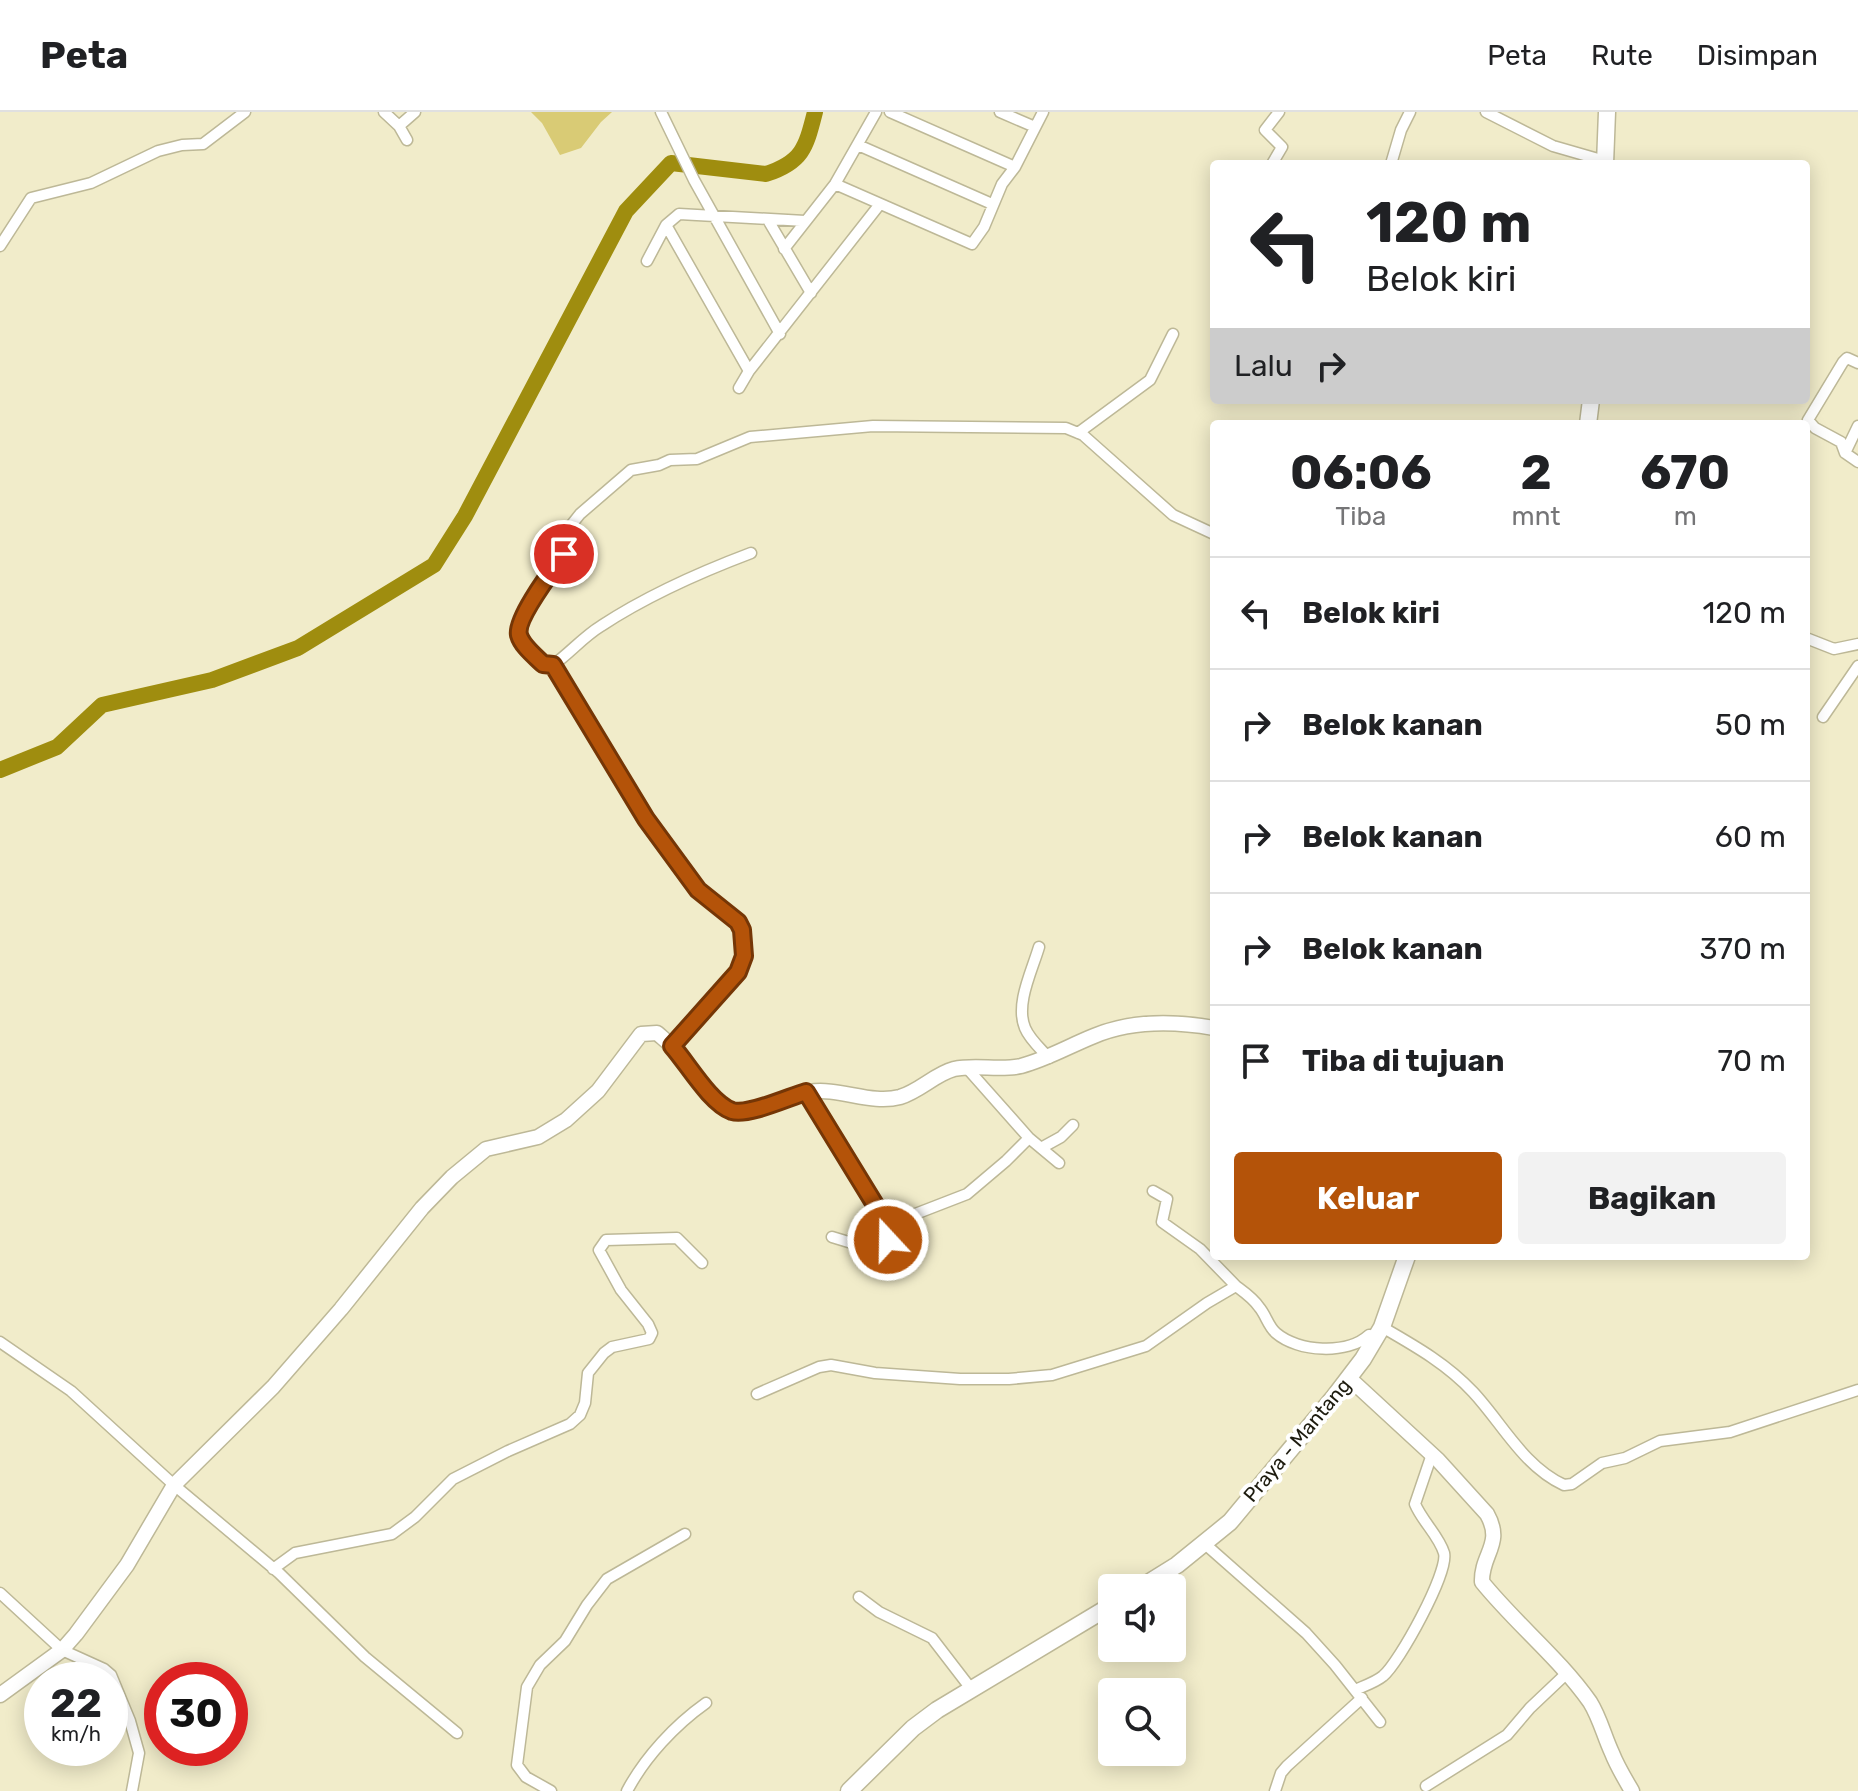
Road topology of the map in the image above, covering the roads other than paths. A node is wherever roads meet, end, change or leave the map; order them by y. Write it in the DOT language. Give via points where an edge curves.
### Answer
graph roads {
  1 [pos="245,112"];
  2 [pos="384,112"];
  3 [pos="415,112"];
  4 [pos="661,112"];
  5 [pos="876,112"];
  6 [pos="890,112"];
  7 [pos="1000,112"];
  8 [pos="1043,112"];
  9 [pos="1279,112"];
  10 [pos="1410,112"];
  11 [pos="1486,112"];
  12 [pos="1607,112"];
  13 [pos="399,126"];
  14 [pos="1035,127"];
  15 [pos="407,140"];
  16 [pos="858,145"];
  17 [pos="1274,160"];
  18 [pos="1392,160"];
  19 [pos="1598,160"];
  20 [pos="1605,160"];
  21 [pos="1015,167"];
  22 [pos="835,184"];
  23 [pos="880,204"];
  24 [pos="992,204"];
  25 [pos="716,217"];
  26 [pos="768,220"];
  27 [pos="805,221"];
  28 [pos="666,225"];
  29 [pos="0,246"];
  30 [pos="784,249"];
  31 [pos="647,261"];
  32 [pos="811,293"];
  33 [pos="780,334"];
  34 [pos="1173,334"];
  35 [pos="1858,363"];
  36 [pos="749,371"];
  37 [pos="739,388"];
  38 [pos="1808,420"];
  39 [pos="1810,422"];
  40 [pos="1858,426"];
  41 [pos="1078,433"];
  42 [pos="1845,453"];
  43 [pos="1858,462"];
  44 [pos="1210,532"];
  45 [pos="751,553"];
  46 [pos="1810,640"];
  47 [pos="1858,644"];
  48 [pos="553,665"];
  49 [pos="1858,666"];
  50 [pos="1823,717"];
  51 [pos="1039,947"];
  52 [pos="1210,1028"];
  53 [pos="672,1046"];
  54 [pos="1049,1058"];
  55 [pos="966,1067"];
  56 [pos="806,1092"];
  57 [pos="1073,1125"];
  58 [pos="1029,1138"];
  59 [pos="1041,1148"];
  60 [pos="1059,1163"];
  61 [pos="1153,1191"];
  62 [pos="905,1218"];
  63 [pos="886,1226"];
  64 [pos="832,1237"];
  65 [pos="921,1247"];
  66 [pos="1210,1258"];
  67 [pos="1212,1260"];
  68 [pos="1406,1260"];
  69 [pos="702,1263"];
  70 [pos="1236,1286"];
  71 [pos="1380,1332"];
  72 [pos="0,1342"];
  73 [pos="1349,1378"];
  74 [pos="1858,1390"];
  75 [pos="757,1394"];
  76 [pos="1432,1454"];
  77 [pos="174,1485"];
  78 [pos="685,1534"];
  79 [pos="1205,1544"];
  80 [pos="273,1569"];
  81 [pos="1161,1574"];
  82 [pos="0,1593"];
  83 [pos="859,1597"];
  84 [pos="1098,1614"];
  85 [pos="62,1650"];
  86 [pos="1567,1673"];
  87 [pos="972,1690"];
  88 [pos="1358,1694"];
  89 [pos="0,1695"];
  90 [pos="706,1703"];
  91 [pos="1380,1722"];
  92 [pos="457,1733"];
  93 [pos="1426,1786"];
  94 [pos="132,1791"];
  95 [pos="551,1791"];
  96 [pos="627,1791"];
  97 [pos="849,1791"];
  98 [pos="1275,1791"];
  99 [pos="1632,1791"];
  1 -- 29 [label="street" via="203,144 158,151 91,183 31,198"];
  2 -- 13 [label="street"];
  3 -- 13 [label="street"];
  4 -- 25 [label="street"];
  5 -- 16 [label="street"];
  6 -- 21 [label="street"];
  7 -- 14 [label="street"];
  8 -- 14 [label="street"];
  9 -- 17 [label="street" via="1265,130 1282,147"];
  10 -- 18 [label="street"];
  11 -- 19 [label="street" via="1553,146"];
  12 -- 20 [label="main road"];
  13 -- 15 [label="street"];
  14 -- 21 [label="street"];
  16 -- 22 [label="street"];
  16 -- 24 [label="street"];
  21 -- 24 [label="street"];
  22 -- 23 [label="street"];
  22 -- 27 [label="street"];
  23 -- 24 [label="street" via="972,244"];
  23 -- 32 [label="street"];
  25 -- 26 [label="street"];
  25 -- 28 [label="street" via="679,214"];
  25 -- 33 [label="street"];
  26 -- 27 [label="street"];
  26 -- 30 [label="street"];
  27 -- 30 [label="street"];
  28 -- 31 [label="street"];
  28 -- 36 [label="street"];
  30 -- 32 [label="street"];
  32 -- 33 [label="street"];
  33 -- 36 [label="street"];
  34 -- 41 [label="street" via="1150,380"];
  35 -- 38 [label="street" via="1847,358 1843,362"];
  36 -- 37 [label="street"];
  39 -- 42 [label="street" via="1842,443"];
  40 -- 42 [label="street"];
  41 -- 44 [label="street" via="1173,515"];
  41 -- 48 [label="street" via="1058,426 873,426 760,435 697,459 631,470 580,514 557,543 564,555 518,626 521,640 543,664"];
  42 -- 43 [label="street"];
  45 -- 48 [label="street" via="687,577 633,607 598,627"];
  46 -- 47 [label="street" via="1834,649"];
  48 -- 53 [label="street" via="646,819 698,890 742,930 744,956 738,972"];
  49 -- 50 [label="street"];
  51 -- 54 [label="street" via="1023,1021"];
  52 -- 54 [label="street" via="1165,1023 1123,1027"];
  53 -- 56 [label="street" via="714,1098 733,1111"];
  53 -- 77 [label="street" via="657,1033 641,1034 598,1091 566,1120 538,1137 486,1149 468,1161 422,1208 273,1387"];
  54 -- 55 [label="street" via="1010,1068"];
  55 -- 56 [label="street" via="900,1097"];
  55 -- 58 [label="street"];
  56 -- 63 [label="street"];
  57 -- 59 [label="street"];
  58 -- 59 [label="street"];
  58 -- 62 [label="street" via="970,1192"];
  59 -- 60 [label="street"];
  61 -- 66 [label="street" via="1167,1197 1162,1222"];
  62 -- 63 [label="street"];
  62 -- 65 [label="street"];
  63 -- 64 [label="street" via="888,1240 870,1247"];
  67 -- 70 [label="street"];
  68 -- 71 [label="main road, Praya - Mantang"];
  69 -- 80 [label="street" via="677,1238 606,1240 599,1250 652,1333 649,1339 612,1347 595,1363 580,1415 453,1479 392,1534 295,1553"];
  70 -- 71 [label="street" via="1258,1305 1273,1330 1293,1341 1337,1349"];
  70 -- 75 [label="street" via="1146,1346 1052,1375 960,1379 831,1365"];
  71 -- 73 [label="main road, Praya - Mantang"];
  71 -- 74 [label="street" via="1425,1351 1456,1375 1508,1438 1564,1485 1602,1463 1660,1441 1730,1432"];
  72 -- 77 [label="street" via="71,1391"];
  73 -- 76 [label="street"];
  73 -- 79 [label="main road, Praya - Mantang" via="1230,1522"];
  76 -- 86 [label="street" via="1491,1521 1494,1541 1482,1582"];
  76 -- 88 [label="street" via="1415,1504 1443,1551 1443,1565 1397,1658 1383,1677"];
  77 -- 80 [label="street"];
  77 -- 85 [label="street" via="127,1565"];
  78 -- 95 [label="street" via="607,1579 565,1641 532,1677 524,1700 517,1765 526,1777"];
  79 -- 81 [label="main road, Praya - Mantang"];
  79 -- 88 [label="street" via="1306,1633"];
  80 -- 92 [label="street" via="365,1657"];
  82 -- 85 [label="street"];
  83 -- 87 [label="street" via="932,1638"];
  84 -- 87 [label="main road"];
  85 -- 89 [label="street"];
  85 -- 94 [label="street" via="111,1675 139,1753"];
  86 -- 93 [label="street" via="1507,1735"];
  86 -- 99 [label="street" via="1594,1709"];
  87 -- 97 [label="main road" via="913,1728"];
  88 -- 91 [label="street"];
  88 -- 98 [label="street" via="1281,1773"];
  90 -- 96 [label="street" via="672,1732"];
}
